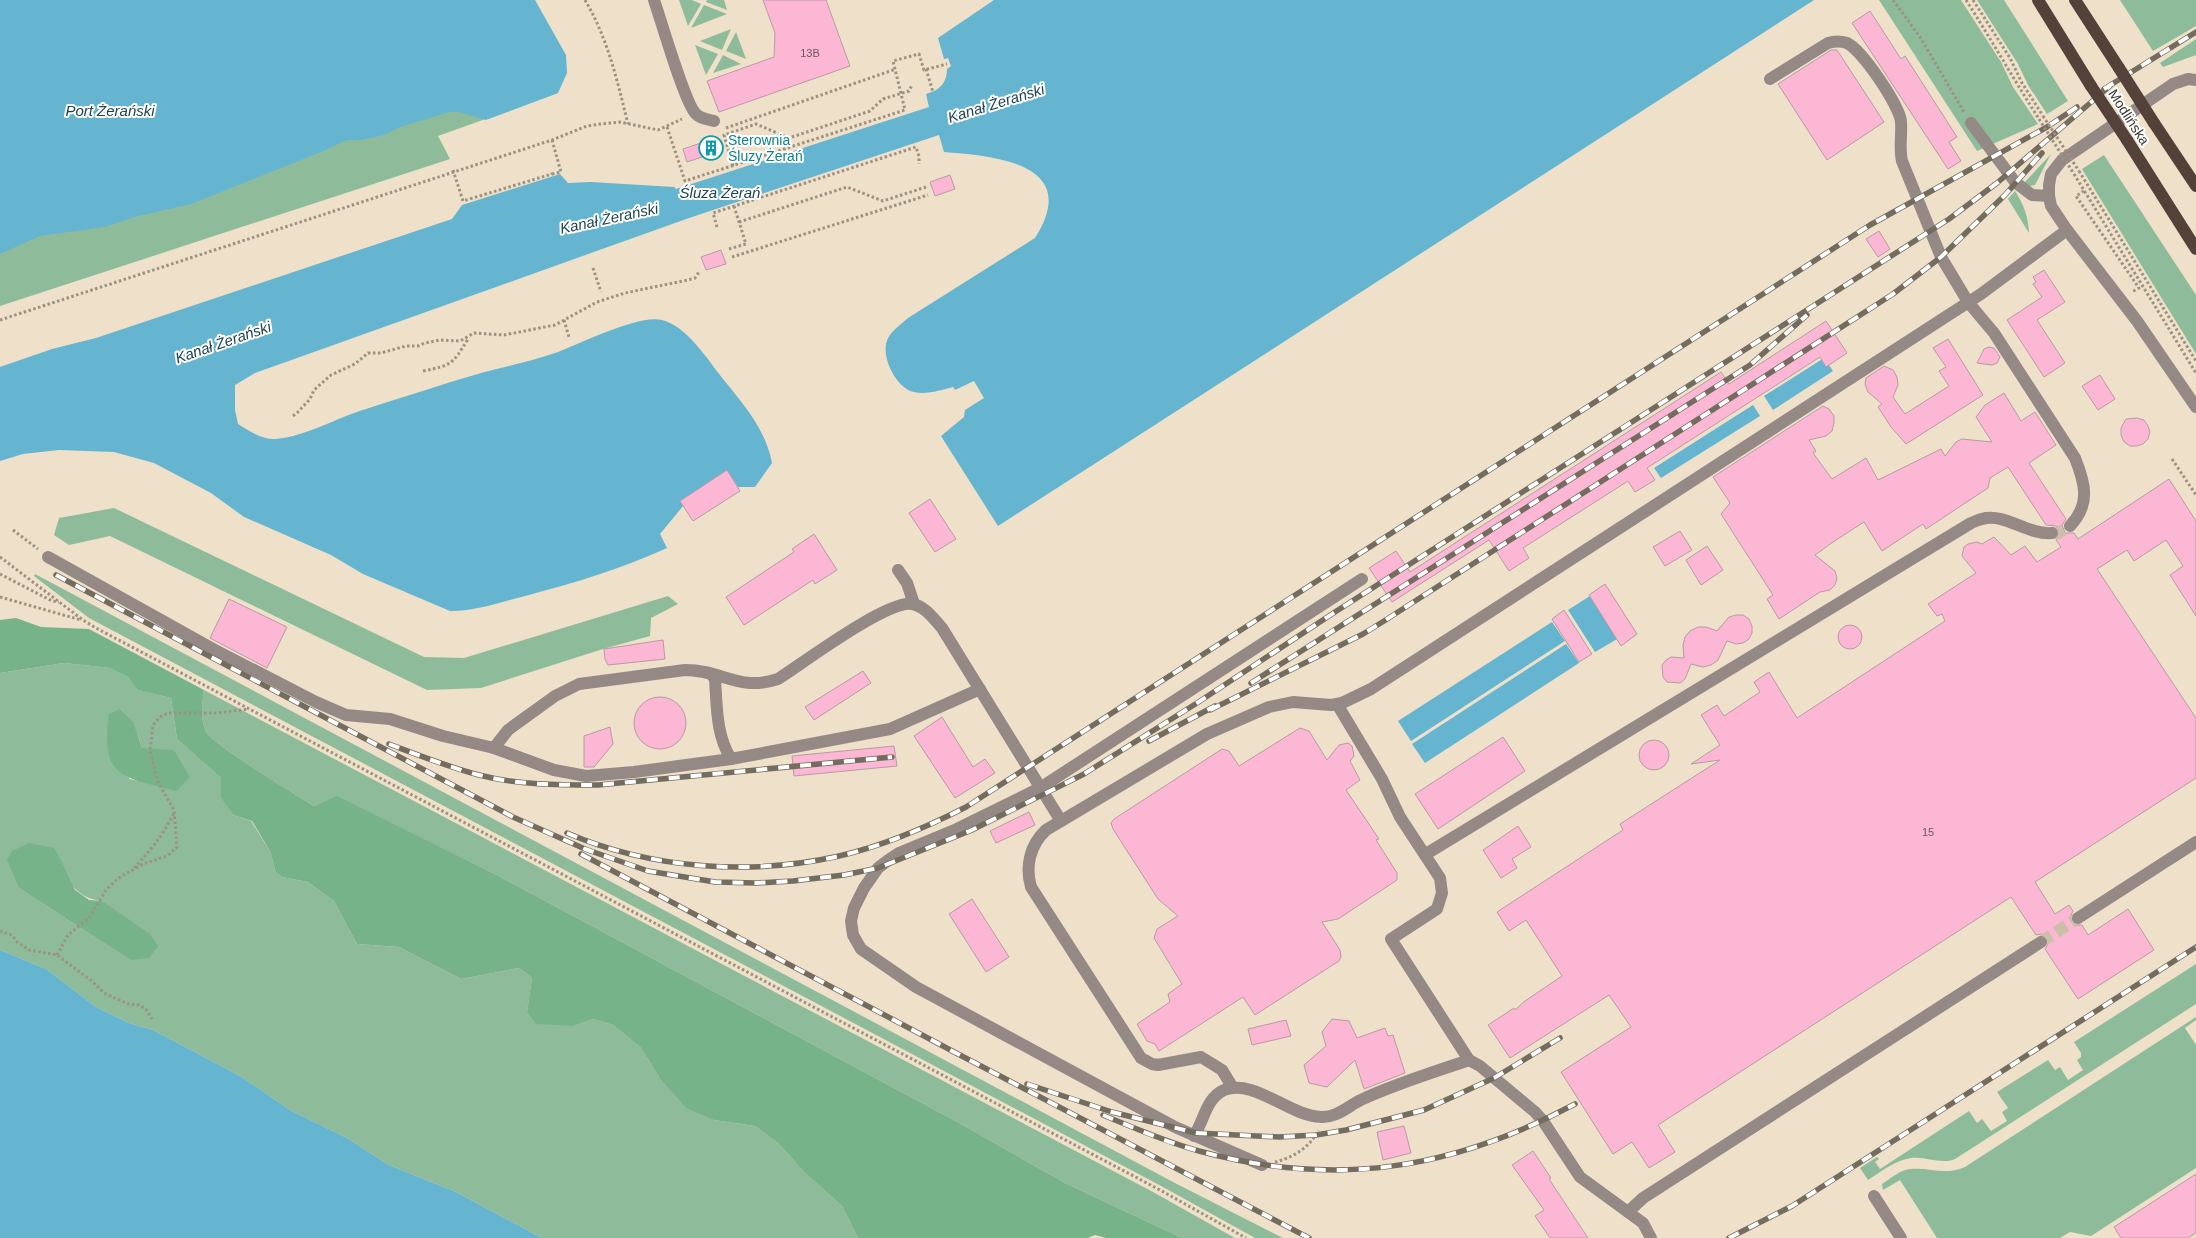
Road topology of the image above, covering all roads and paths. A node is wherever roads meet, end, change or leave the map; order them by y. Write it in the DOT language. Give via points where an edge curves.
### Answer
graph roads {
  1 [pos="585,0"];
  2 [pos="654,0"];
  3 [pos="1893,0"];
  4 [pos="1966,0"];
  5 [pos="1973,0"];
  6 [pos="2038,0"];
  7 [pos="2075,0"];
  8 [pos="947,64"];
  9 [pos="896,70"];
  10 [pos="926,70"];
  11 [pos="1770,79"];
  12 [pos="2196,80"];
  13 [pos="912,86"];
  14 [pos="933,92"];
  15 [pos="900,94"];
  16 [pos="694,113"];
  17 [pos="1970,123"];
  18 [pos="628,124"];
  19 [pos="717,125"];
  20 [pos="666,127"];
  21 [pos="552,140"];
  22 [pos="919,164"];
  23 [pos="733,166"];
  24 [pos="453,170"];
  25 [pos="2196,186"];
  26 [pos="926,187"];
  27 [pos="2084,191"];
  28 [pos="928,195"];
  29 [pos="2049,196"];
  30 [pos="734,206"];
  31 [pos="739,222"];
  32 [pos="717,227"];
  33 [pos="2067,230"];
  34 [pos="729,249"];
  35 [pos="2196,249"];
  36 [pos="732,258"];
  37 [pos="593,268"];
  38 [pos="699,272"];
  39 [pos="601,292"];
  40 [pos="2136,300"];
  41 [pos="1968,302"];
  42 [pos="0,320"];
  43 [pos="564,320"];
  44 [pos="570,337"];
  45 [pos="468,338"];
  46 [pos="2196,361"];
  47 [pos="423,371"];
  48 [pos="2196,373"];
  49 [pos="2196,407"];
  50 [pos="293,416"];
  51 [pos="2172,459"];
  52 [pos="2196,495"];
  53 [pos="2070,526"];
  54 [pos="13,530"];
  55 [pos="2052,533"];
  56 [pos="0,557"];
  57 [pos="48,558"];
  58 [pos="898,570"];
  59 [pos="0,574"];
  60 [pos="1362,579"];
  61 [pos="0,597"];
  62 [pos="60,602"];
  63 [pos="914,604"];
  64 [pos="83,620"];
  65 [pos="710,673"];
  66 [pos="980,689"];
  67 [pos="1337,704"];
  68 [pos="249,709"];
  69 [pos="494,748"];
  70 [pos="731,759"];
  71 [pos="1040,788"];
  72 [pos="174,812"];
  73 [pos="1061,821"];
  74 [pos="2196,842"];
  75 [pos="1426,854"];
  76 [pos="130,872"];
  77 [pos="2078,918"];
  78 [pos="0,931"];
  79 [pos="2041,942"];
  80 [pos="57,955"];
  81 [pos="152,1020"];
  82 [pos="1469,1060"];
  83 [pos="1233,1088"];
  84 [pos="1322,1117"];
  85 [pos="1194,1136"];
  86 [pos="1262,1166"];
  87 [pos="1874,1196"];
  88 [pos="1628,1212"];
  89 [pos="1246,1238"];
  90 [pos="1651,1238"];
  91 [pos="1901,1238"];
  1 -- 18 [label="path" via="611,56"];
  2 -- 16 [label="lane"];
  3 -- 17 [label="path" via="1920,37"];
  4 -- 27 [label="path, bridge"];
  5 -- 46 [label="path, bridge"];
  6 -- 35 [label="main road, Modlińska, bridge"];
  7 -- 25 [label="main road, Modlińska, bridge"];
  8 -- 10 [label="path"];
  9 -- 10 [label="path" via="894,61 919,54"];
  9 -- 15 [label="path"];
  9 -- 19 [label="path"];
  10 -- 14 [label="path"];
  11 -- 41 [label="lane" via="1828,42 1847,43 1866,59 1898,110 1902,122 1902,161 1941,257"];
  12 -- 29 [label="lane" via="2173,84 2062,160 2051,174"];
  13 -- 15 [label="path"];
  15 -- 23 [label="path" via="905,110"];
  15 -- 23 [label="path" via="883,99 870,111 789,138 756,124 724,135"];
  16 -- 19 [label="lane"];
  16 -- 20 [label="path"];
  17 -- 29 [label="lane" via="2016,182 2032,195"];
  18 -- 20 [label="path" via="658,130"];
  18 -- 21 [label="path" via="587,126"];
  20 -- 23 [label="path" via="685,181"];
  21 -- 24 [label="path"];
  21 -- 24 [label="path" via="561,172 553,175 464,201"];
  22 -- 30 [label="path" via="916,147"];
  24 -- 42 [label="path"];
  26 -- 31 [label="path" via="883,201 847,187"];
  27 -- 40 [label="path" via="2076,196 2139,288 2132,293"];
  27 -- 48 [label="path"];
  28 -- 36 [label="path"];
  29 -- 33 [label="lane" via="2051,206"];
  30 -- 31 [label="path"];
  30 -- 32 [label="path" via="713,213"];
  31 -- 34 [label="path" via="746,244"];
  33 -- 41 [label="lane"];
  33 -- 49 [label="lane" via="2137,321"];
  37 -- 39 [label="path"];
  38 -- 43 [label="path" via="695,278 597,302"];
  41 -- 53 [label="lane" via="1994,333 2075,458 2084,480 2085,495 2077,519"];
  41 -- 67 [label="lane" via="1387,680"];
  43 -- 44 [label="path"];
  43 -- 45 [label="path" via="555,325 504,335 474,333"];
  45 -- 47 [label="path" via="454,362"];
  45 -- 50 [label="path" via="368,353 355,364 331,375"];
  51 -- 52 [label="path"];
  54 -- 57 [label="path"];
  55 -- 75 [label="lane" via="2045,534 1999,519 1970,522"];
  56 -- 62 [label="path"];
  57 -- 69 [label="lane" via="213,649 346,715 390,719"];
  58 -- 63 [label="lane" via="907,583"];
  59 -- 62 [label="path"];
  60 -- 71 [label="lane"];
  61 -- 64 [label="path"];
  62 -- 64 [label="path"];
  63 -- 65 [label="lane" via="902,604 880,613 778,679 764,684 745,684"];
  63 -- 66 [label="lane" via="928,612 942,628"];
  64 -- 68 [label="path"];
  65 -- 69 [label="lane" via="685,670 579,684 555,696 508,730"];
  65 -- 70 [label="lane" via="715,679 719,733"];
  66 -- 70 [label="lane" via="890,729"];
  66 -- 71 [label="lane"];
  67 -- 73 [label="lane" via="1293,702 1269,707 1207,734"];
  67 -- 75 [label="lane" via="1382,779 1400,817"];
  68 -- 72 [label="path" via="168,713 153,726 150,751 158,782"];
  68 -- 89 [label="path"];
  69 -- 70 [label="lane" via="554,770 586,776"];
  71 -- 73 [label="lane"];
  71 -- 85 [label="lane" via="899,853 878,868 854,908 851,921 853,935 861,949 916,987"];
  72 -- 76 [label="path" via="155,844"];
  72 -- 76 [label="path" via="177,847 167,856"];
  73 -- 83 [label="lane" via="1038,837 1028,864 1030,887 1039,903 1141,1058 1158,1065 1201,1057 1222,1070"];
  74 -- 77 [label="lane"];
  75 -- 82 [label="lane" via="1440,878 1442,893 1437,909 1391,939"];
  76 -- 80 [label="path" via="106,890 89,918 68,935"];
  78 -- 80 [label="path" via="12,935 29,950"];
  79 -- 88 [label="lane" via="1643,1198"];
  80 -- 81 [label="path" via="104,993 128,1004 139,1005"];
  82 -- 84 [label="lane" via="1364,1098 1339,1113"];
  82 -- 88 [label="lane" via="1535,1112 1580,1177"];
  83 -- 84 [label="lane" via="1246,1088 1295,1110"];
  83 -- 85 [label="lane" via="1213,1097"];
  84 -- 86 [label="path" via="1316,1134 1300,1152"];
  85 -- 86 [label="lane"];
  87 -- 91 [label="lane"];
  88 -- 90 [label="lane" via="1643,1223"];
}
